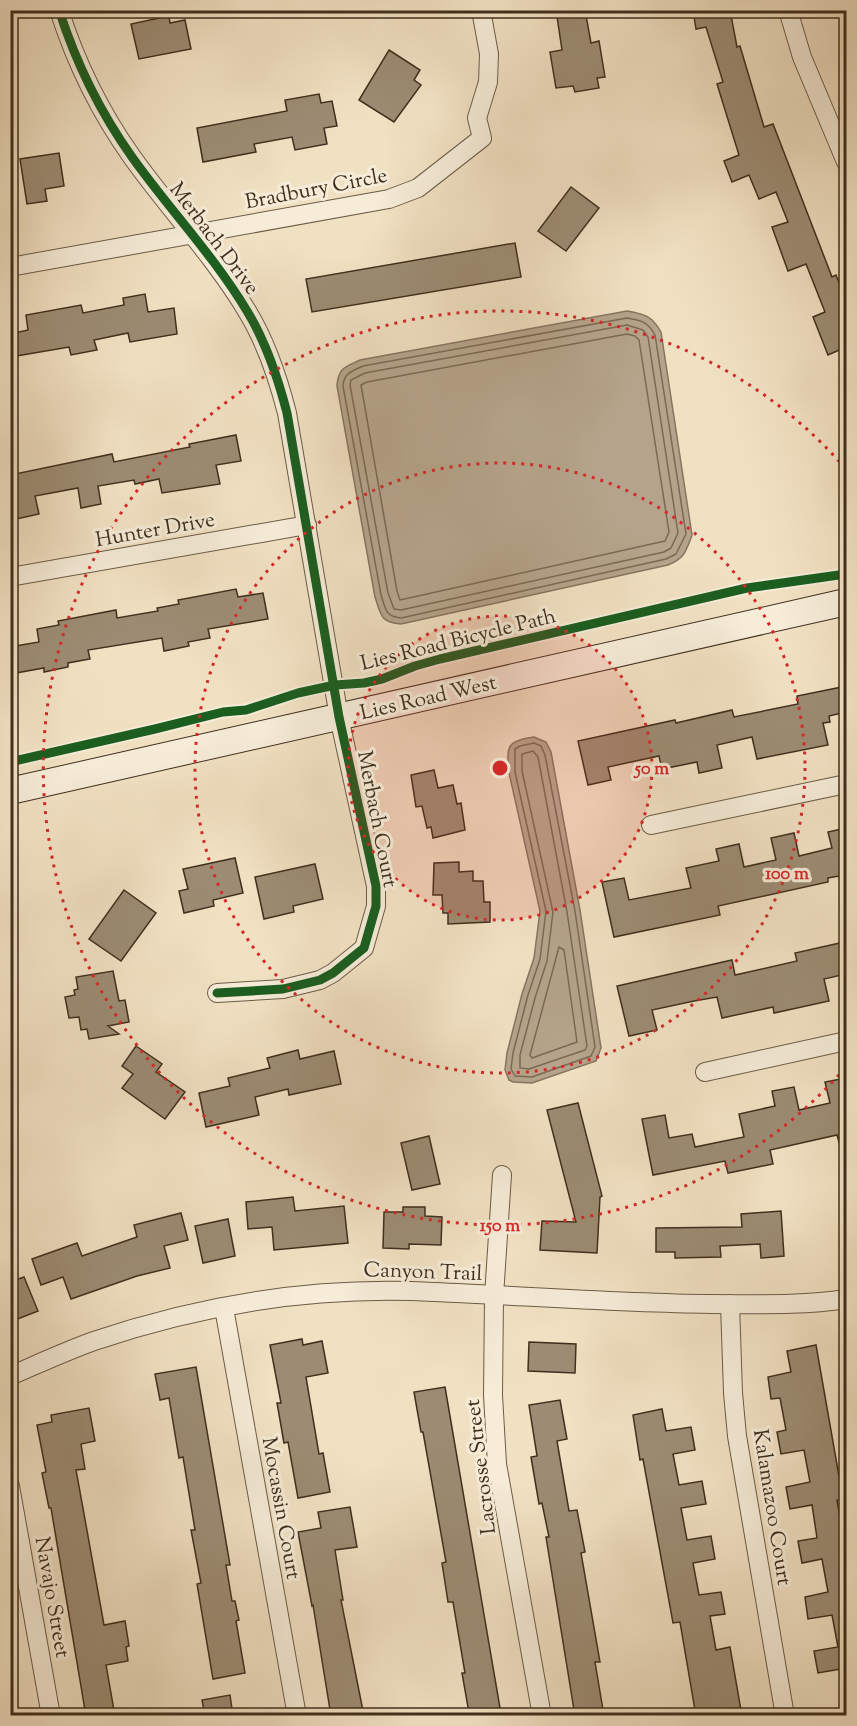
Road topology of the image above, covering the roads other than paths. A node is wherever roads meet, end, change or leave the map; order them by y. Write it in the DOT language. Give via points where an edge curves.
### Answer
graph roads {
  1 [pos="59,10"];
  2 [pos="481,10"];
  3 [pos="788,10"];
  4 [pos="846,162"];
  5 [pos="192,235"];
  6 [pos="10,267"];
  7 [pos="307,525"];
  8 [pos="10,577"];
  9 [pos="846,602"];
  10 [pos="339,717"];
  11 [pos="846,784"];
  12 [pos="10,791"];
  13 [pos="651,825"];
  14 [pos="217,993"];
  15 [pos="846,1041"];
  16 [pos="705,1072"];
  17 [pos="502,1175"];
  18 [pos="494,1296"];
  19 [pos="846,1299"];
  20 [pos="730,1304"];
  21 [pos="224,1308"];
  22 [pos="10,1376"];
  23 [pos="10,1486"];
  24 [pos="51,1716"];
  25 [pos="297,1716"];
  26 [pos="542,1716"];
  27 [pos="785,1716"];
  1 -- 5 [label="street, Merbach Drive" via="93,97 131,156"];
  2 -- 5 [label="street, Bradbury Circle" via="489,54 488,82 477,118 482,138 418,188 389,199"];
  3 -- 4 [label="street" via="802,57"];
  5 -- 6 [label="street"];
  5 -- 7 [label="street, Merbach Drive" via="248,312 272,364 287,413"];
  7 -- 8 [label="street, Hunter Drive"];
  7 -- 10 [label="street, Merbach Drive"];
  9 -- 10 [label="street, Lies Road West"];
  10 -- 12 [label="street, Lies Road West"];
  10 -- 14 [label="street, Merbach Court" via="376,886 376,906 364,948 321,980 283,989"];
  11 -- 13 [label="street"];
  15 -- 16 [label="street"];
  17 -- 18 [label="street, Lacrosse Street"];
  18 -- 20 [label="street, Canyon Trail"];
  18 -- 21 [label="street, Canyon Trail" via="433,1291 340,1292"];
  18 -- 26 [label="street, Lacrosse Street" via="497,1464"];
  19 -- 20 [label="street, Canyon Trail"];
  20 -- 27 [label="street, Kalamazoo Court" via="737,1436"];
  21 -- 22 [label="street, Canyon Trail" via="118,1333"];
  21 -- 25 [label="street, Mocassin Court"];
  23 -- 24 [label="street, Navajo Street"];
}
